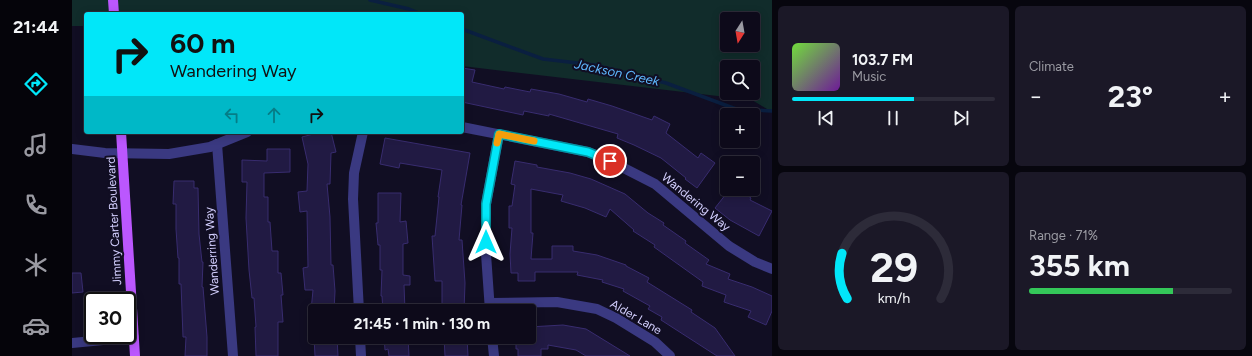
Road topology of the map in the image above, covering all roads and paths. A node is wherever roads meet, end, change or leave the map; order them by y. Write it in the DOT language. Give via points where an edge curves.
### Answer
graph roads {
  1 [pos="113,0"];
  2 [pos="114,12"];
  3 [pos="464,127"];
  4 [pos="122,134"];
  5 [pos="242,134"];
  6 [pos="362,134"];
  7 [pos="499,134"];
  8 [pos="217,144"];
  9 [pos="72,150"];
  10 [pos="123,153"];
  11 [pos="772,270"];
  12 [pos="131,292"];
  13 [pos="359,304"];
  14 [pos="490,304"];
  15 [pos="530,304"];
  16 [pos="84,342"];
  17 [pos="72,343"];
  18 [pos="134,344"];
  19 [pos="360,344"];
  20 [pos="493,344"];
  21 [pos="135,356"];
  22 [pos="232,356"];
  23 [pos="361,356"];
  24 [pos="494,356"];
  25 [pos="670,356"];
  1 -- 2 [label="main road"];
  3 -- 7 [label="street, Wandering Way"];
  4 -- 10 [label="main road, Jimmy Carter Boulevard"];
  5 -- 8 [label="street"];
  6 -- 13 [label="street" via="354,172 353,199"];
  7 -- 11 [label="street, Wandering Way" via="588,152 616,164 655,184 729,246"];
  7 -- 14 [label="street" via="486,204"];
  8 -- 10 [label="street" via="169,154"];
  8 -- 22 [label="street, Wanderring Way"];
  9 -- 10 [label="street"];
  10 -- 12 [label="main road, Jimmy Carter Boulevard"];
  15 -- 25 [label="street, Alder Lane" via="557,302 596,309 655,342"];
  16 -- 17 [label="street"];
  18 -- 21 [label="main road, Jimmy Carter Boulevard"];
  19 -- 23 [label="street"];
  20 -- 24 [label="street"];
}
